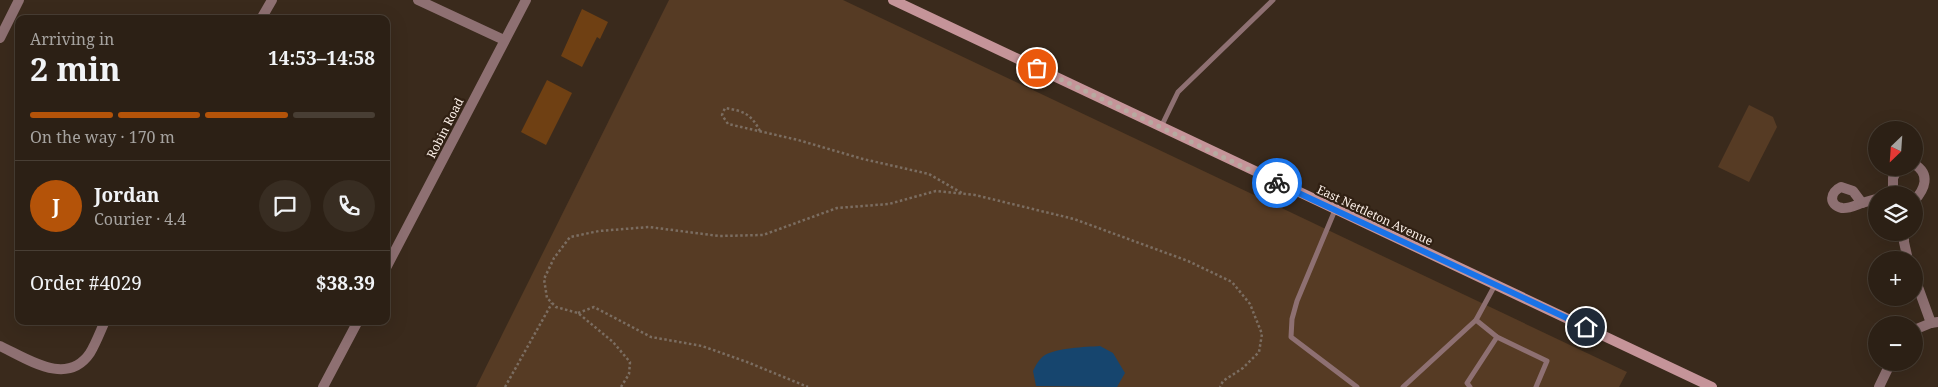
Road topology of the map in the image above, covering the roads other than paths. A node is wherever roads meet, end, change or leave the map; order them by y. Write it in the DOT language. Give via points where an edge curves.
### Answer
graph roads {
  1 [pos="19,0"];
  2 [pos="272,0"];
  3 [pos="418,0"];
  4 [pos="526,0"];
  5 [pos="893,0"];
  6 [pos="1273,0"];
  7 [pos="263,15"];
  8 [pos="0,38"];
  9 [pos="504,40"];
  10 [pos="1162,127"];
  11 [pos="1923,172"];
  12 [pos="1923,187"];
  13 [pos="1868,201"];
  14 [pos="1862,203"];
  15 [pos="1335,210"];
  16 [pos="390,260"];
  17 [pos="1496,285"];
  18 [pos="1923,297"];
  19 [pos="1476,320"];
  20 [pos="1934,322"];
  21 [pos="104,325"];
  22 [pos="356,325"];
  23 [pos="1497,337"];
  24 [pos="0,346"];
  25 [pos="1887,371"];
  26 [pos="323,387"];
  27 [pos="1357,387"];
  28 [pos="1403,387"];
  29 [pos="1470,387"];
  30 [pos="1536,387"];
  31 [pos="1712,387"];
  32 [pos="1879,387"];
  1 -- 8 [label="street"];
  2 -- 7 [label="street"];
  3 -- 9 [label="street"];
  4 -- 9 [label="street, Robin Road"];
  5 -- 10 [label="main road, East Nettleton Avenue"];
  6 -- 10 [label="lane" via="1178,92"];
  9 -- 16 [label="street, Robin Road"];
  10 -- 15 [label="main road, East Nettleton Avenue"];
  11 -- 12 [label="street"];
  13 -- 14 [label="street"];
  15 -- 17 [label="main road, East Nettleton Avenue"];
  15 -- 27 [label="lane" via="1298,301 1291,337"];
  17 -- 19 [label="lane"];
  17 -- 31 [label="main road, East Nettleton Avenue"];
  18 -- 20 [label="street"];
  19 -- 23 [label="lane"];
  19 -- 28 [label="lane"];
  21 -- 24 [label="street" via="89,354 79,366 70,370 47,370"];
  22 -- 26 [label="street"];
  23 -- 29 [label="lane" via="1467,383"];
  23 -- 30 [label="lane" via="1547,361"];
  25 -- 32 [label="street"];
}
